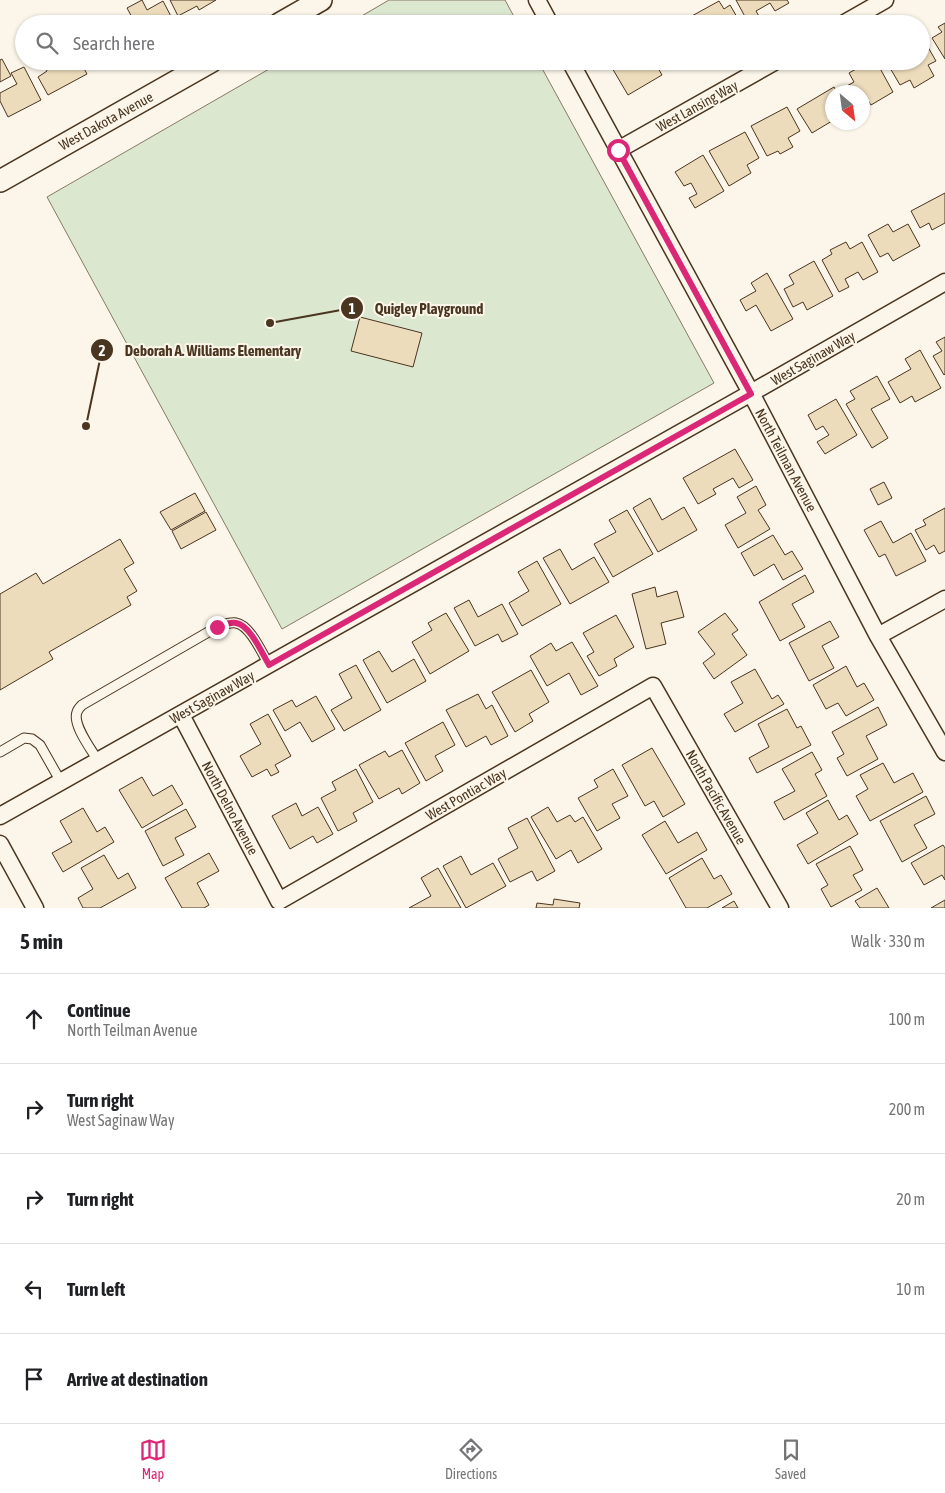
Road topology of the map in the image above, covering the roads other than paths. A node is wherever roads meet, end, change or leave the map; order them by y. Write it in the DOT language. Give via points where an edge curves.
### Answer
graph roads {
  1 [pos="321,0"];
  2 [pos="538,0"];
  3 [pos="885,0"];
  4 [pos="295,15"];
  5 [pos="546,15"];
  6 [pos="859,15"];
  7 [pos="195,70"];
  8 [pos="575,70"];
  9 [pos="760,70"];
  10 [pos="618,150"];
  11 [pos="2,175"];
  12 [pos="945,282"];
  13 [pos="751,394"];
  14 [pos="945,599"];
  15 [pos="878,636"];
  16 [pos="269,665"];
  17 [pos="652,686"];
  18 [pos="181,715"];
  19 [pos="0,752"];
  20 [pos="945,752"];
  21 [pos="98,761"];
  22 [pos="61,782"];
  23 [pos="0,816"];
  24 [pos="0,844"];
  25 [pos="279,901"];
  26 [pos="35,908"];
  27 [pos="780,908"];
  1 -- 4 [label="street"];
  2 -- 5 [label="street"];
  3 -- 6 [label="street"];
  7 -- 11 [label="street, West Dakota Avenue"];
  8 -- 10 [label="street, North Teilman Avenue"];
  9 -- 10 [label="street, West Lansing Way"];
  10 -- 13 [label="street, North Teilman Avenue"];
  12 -- 13 [label="street, West Saginaw Way"];
  13 -- 15 [label="street, North Teilman Avenue"];
  13 -- 16 [label="street, West Saginaw Way"];
  14 -- 15 [label="street"];
  15 -- 20 [label="street, North Teilman Avenue"];
  16 -- 18 [label="street, West Saginaw Way"];
  16 -- 21 [label="lane" via="244,626 237,622 217,627 82,705 76,720"];
  17 -- 25 [label="street, West Pontiac Way"];
  17 -- 27 [label="street, North Pacific Avenue"];
  18 -- 21 [label="street, West Saginaw Way"];
  18 -- 25 [label="street, North Delno Avenue"];
  19 -- 22 [label="lane" via="24,738 32,738"];
  21 -- 22 [label="street, West Saginaw Way"];
  22 -- 23 [label="street, West Saginaw Way"];
  24 -- 26 [label="street"];
}
